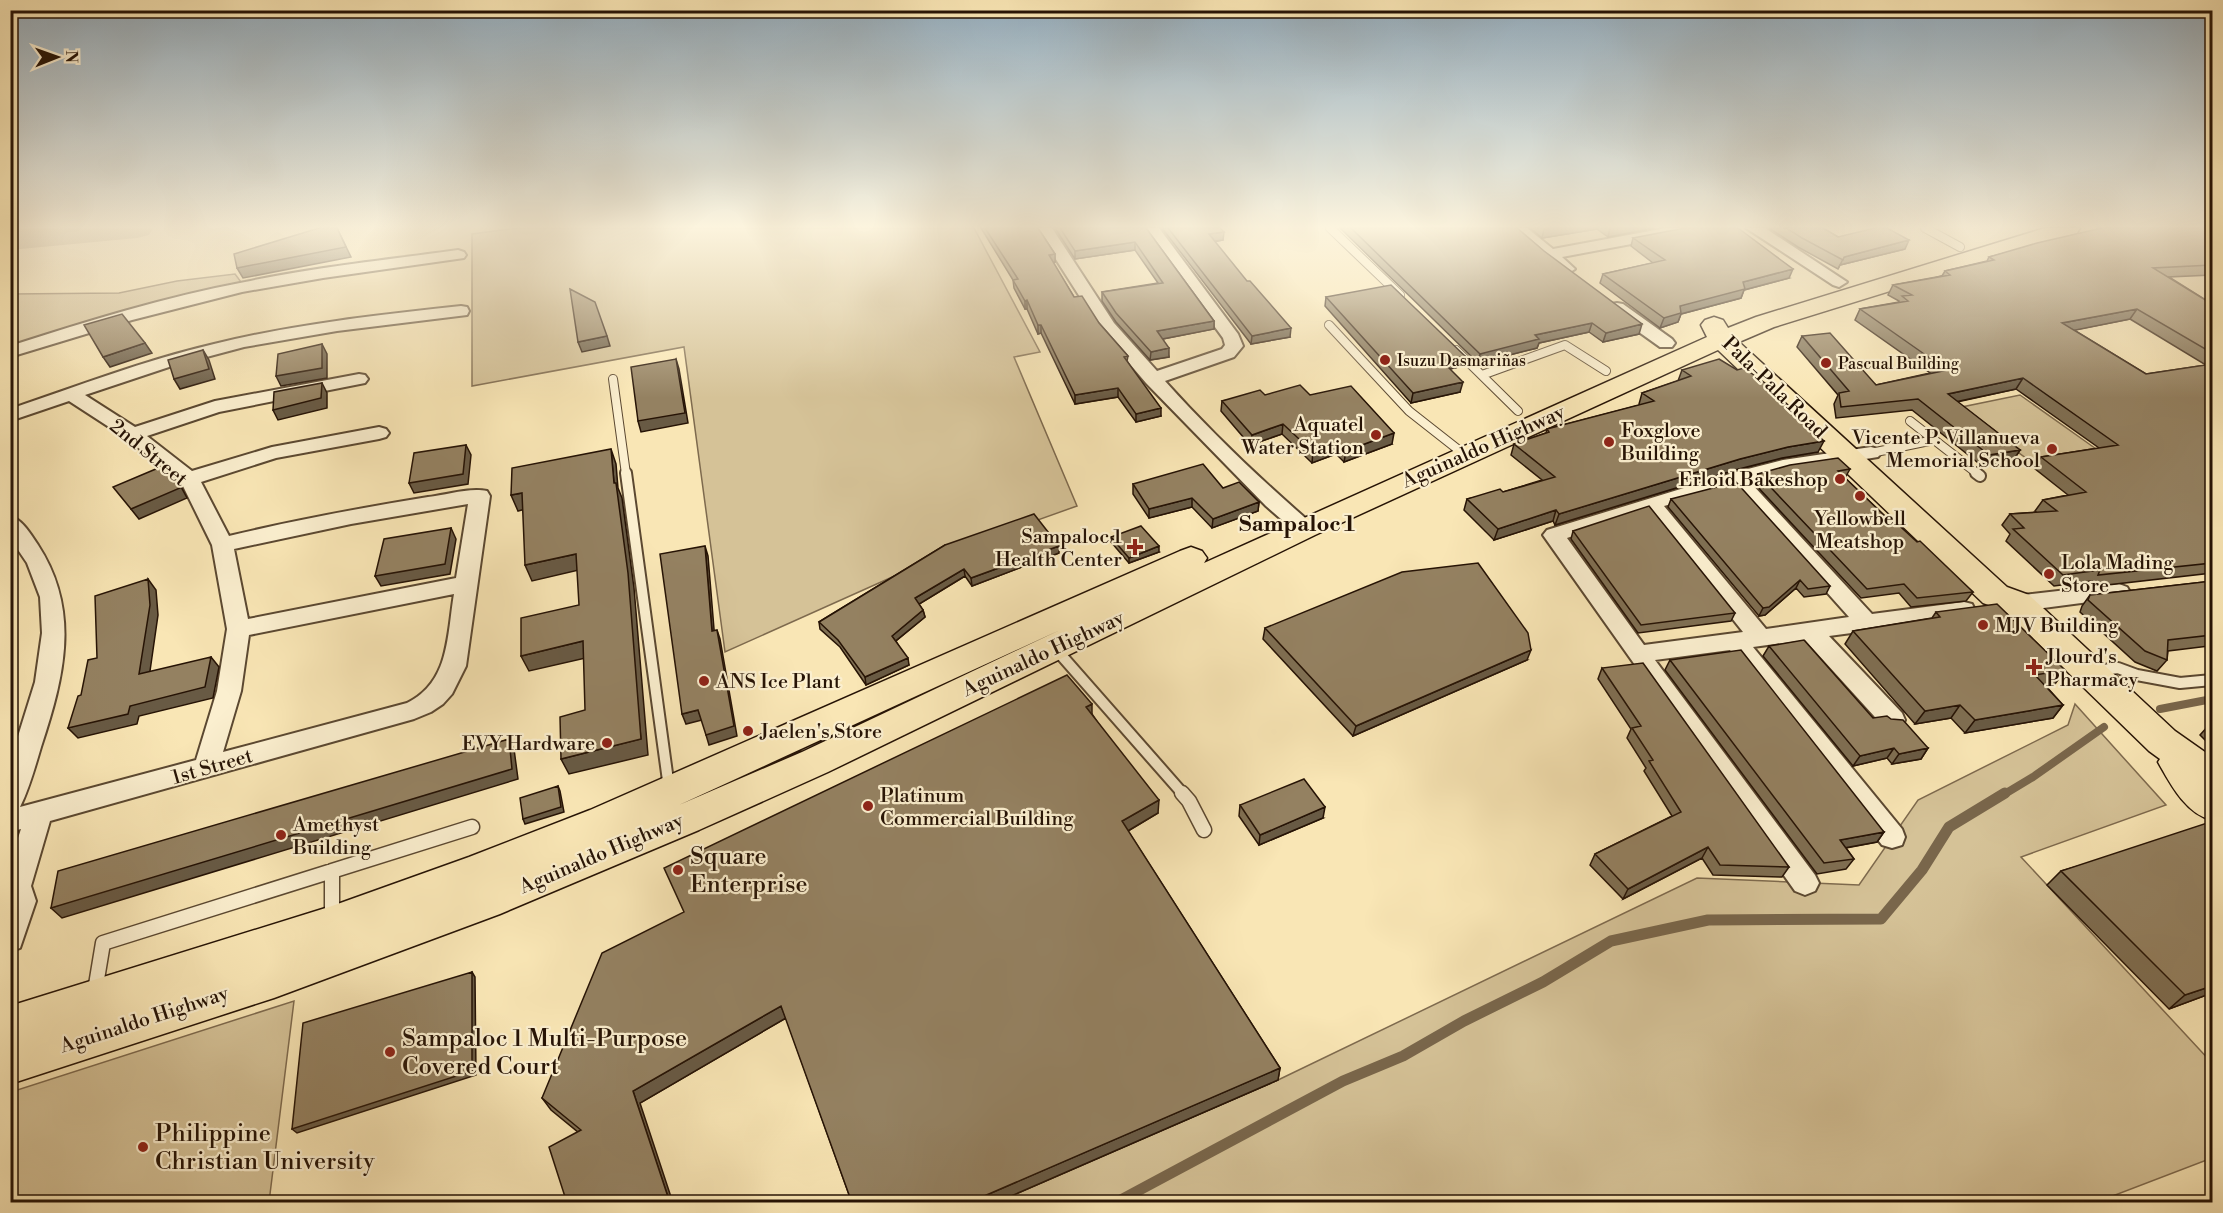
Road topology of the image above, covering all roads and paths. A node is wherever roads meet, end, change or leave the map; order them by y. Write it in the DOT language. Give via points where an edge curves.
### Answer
graph roads {
  1 [pos="258,285"];
  2 [pos="1083,285"];
  3 [pos="1193,285"];
  4 [pos="1388,285"];
  5 [pos="1833,285"];
  6 [pos="1874,285"];
  7 [pos="1602,296"];
  8 [pos="1406,302"];
  9 [pos="461,311"];
  10 [pos="1329,325"];
  11 [pos="1724,332"];
  12 [pos="1448,342"];
  13 [pos="1666,343"];
  14 [pos="10,352"];
  15 [pos="1605,371"];
  16 [pos="1482,375"];
  17 [pos="359,379"];
  18 [pos="613,379"];
  19 [pos="1152,379"];
  20 [pos="71,394"];
  21 [pos="1518,411"];
  22 [pos="10,415"];
  23 [pos="1910,421"];
  24 [pos="133,434"];
  25 [pos="379,434"];
  26 [pos="1934,440"];
  27 [pos="1457,449"];
  28 [pos="1859,455"];
  29 [pos="1980,476"];
  30 [pos="1736,478"];
  31 [pos="189,479"];
  32 [pos="1651,503"];
  33 [pos="1295,521"];
  34 [pos="10,523"];
  35 [pos="223,545"];
  36 [pos="465,584"];
  37 [pos="2138,590"];
  38 [pos="2018,603"];
  39 [pos="1867,623"];
  40 [pos="238,629"];
  41 [pos="1810,630"];
  42 [pos="1045,637"];
  43 [pos="1760,637"];
  44 [pos="1735,640"];
  45 [pos="1638,654"];
  46 [pos="2097,679"];
  47 [pos="2212,680"];
  48 [pos="1893,720"];
  49 [pos="2162,741"];
  50 [pos="206,768"];
  51 [pos="2212,776"];
  52 [pos="670,791"];
  53 [pos="10,801"];
  54 [pos="2212,805"];
  55 [pos="39,814"];
  56 [pos="10,821"];
  57 [pos="472,827"];
  58 [pos="1204,830"];
  59 [pos="607,836"];
  60 [pos="1892,837"];
  61 [pos="332,871"];
  62 [pos="1805,883"];
  63 [pos="14,887"];
  64 [pos="10,939"];
  65 [pos="331,940"];
  66 [pos="91,1019"];
  67 [pos="10,1027"];
  68 [pos="10,1062"];
  1 -- 14 [label="street" via="205,295"];
  2 -- 19 [label="street" via="1107,326"];
  3 -- 19 [label="street" via="1234,346 1228,353"];
  4 -- 8 [label="lane"];
  5 -- 11 [label="main road, Aguinaldo Highway"];
  6 -- 11 [label="main road, Aguinaldo Highway" via="1776,319"];
  7 -- 13 [label="street"];
  9 -- 20 [label="street" via="349,323 262,339 167,362"];
  10 -- 27 [label="lane" via="1409,411"];
  11 -- 13 [label="main road, Aguinaldo Highway"];
  11 -- 27 [label="main road, Aguinaldo Highway"];
  11 -- 28 [label="main road, Pala-Pala Road"];
  12 -- 16 [label="lane"];
  13 -- 15 [label="main road, Aguinaldo Highway"];
  15 -- 16 [label="lane" via="1565,345"];
  15 -- 21 [label="main road, Aguinaldo Highway"];
  16 -- 21 [label="lane"];
  17 -- 24 [label="street" via="215,407"];
  18 -- 52 [label="lane"];
  19 -- 33 [label="street"];
  20 -- 22 [label="street"];
  20 -- 24 [label="street, 2nd Street"];
  21 -- 27 [label="main road, Aguinaldo Highway"];
  23 -- 26 [label="lane"];
  24 -- 31 [label="street, 2nd Street"];
  25 -- 31 [label="street" via="272,453"];
  26 -- 28 [label="lane"];
  26 -- 29 [label="lane"];
  27 -- 33 [label="main road, Aguinaldo Highway"];
  28 -- 30 [label="street" via="1783,466"];
  28 -- 38 [label="main road, Pala-Pala Road" via="1995,595"];
  30 -- 32 [label="street"];
  30 -- 39 [label="street"];
  31 -- 35 [label="street, 2nd Street"];
  32 -- 43 [label="street"];
  32 -- 45 [label="street" via="1554,535"];
  33 -- 42 [label="main road, Aguinaldo Highway"];
  34 -- 53 [label="street" via="41,570 53,607 47,680"];
  35 -- 36 [label="street, 1st Street" via="382,510 480,496"];
  35 -- 40 [label="street, 2nd Street"];
  36 -- 40 [label="street"];
  36 -- 50 [label="street, 1st Street" via="454,666 443,689 431,702"];
  37 -- 38 [label="street"];
  38 -- 39 [label="street"];
  38 -- 46 [label="main road, Pala-Pala Road"];
  39 -- 41 [label="street"];
  40 -- 50 [label="street, 2nd Street" via="230,691"];
  41 -- 43 [label="street"];
  41 -- 48 [label="street"];
  42 -- 52 [label="main road, Aguinaldo Highway"];
  42 -- 58 [label="lane" via="1189,801"];
  42 -- 59 [label="main road, Aguinaldo Highway" via="814,762"];
  43 -- 44 [label="street"];
  44 -- 45 [label="street"];
  44 -- 60 [label="street"];
  45 -- 62 [label="street"];
  46 -- 47 [label="lane" via="2118,668 2180,682"];
  46 -- 49 [label="main road, Pala-Pala Road"];
  49 -- 51 [label="main road, Pala-Pala Road"];
  49 -- 54 [label="main road, Pala-Pala Road" via="2193,786"];
  50 -- 55 [label="street, 1st Street"];
  52 -- 59 [label="main road, Aguinaldo Highway"];
  55 -- 56 [label="street, 1st Street"];
  55 -- 63 [label="street"];
  57 -- 61 [label="lane"];
  59 -- 65 [label="main road, Aguinaldo Highway" via="483,869"];
  61 -- 65 [label="lane"];
  61 -- 66 [label="lane" via="103,943"];
  63 -- 64 [label="street" via="22,901"];
  65 -- 66 [label="main road, Aguinaldo Highway"];
  66 -- 67 [label="main road, Aguinaldo Highway"];
  66 -- 68 [label="main road, Aguinaldo Highway"];
}
